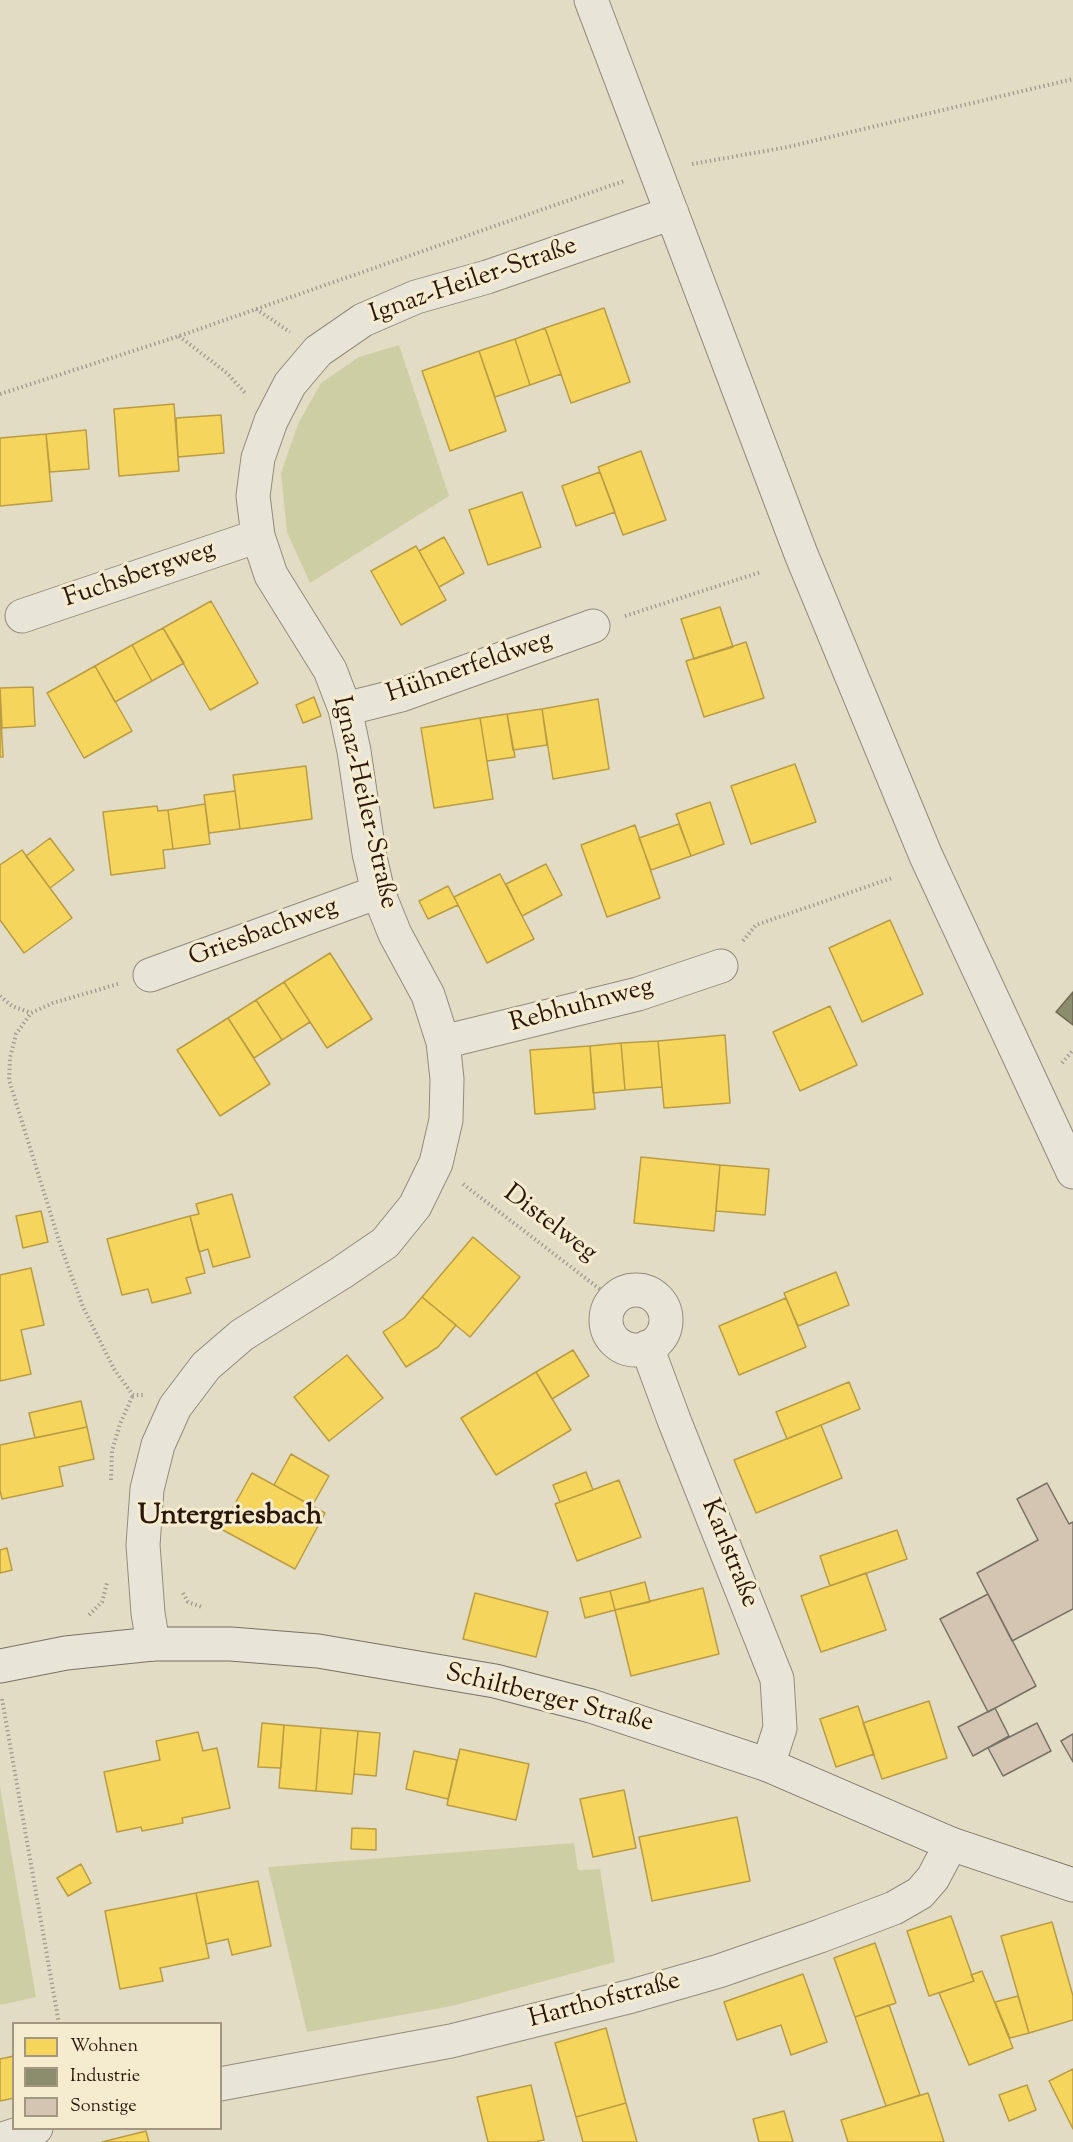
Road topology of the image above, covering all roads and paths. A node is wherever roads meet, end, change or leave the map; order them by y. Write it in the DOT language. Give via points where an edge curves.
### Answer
graph roads {
  1 [pos="591,0"];
  2 [pos="1073,79"];
  3 [pos="724,160"];
  4 [pos="656,169"];
  5 [pos="672,213"];
  6 [pos="179,336"];
  7 [pos="0,394"];
  8 [pos="271,421"];
  9 [pos="258,536"];
  10 [pos="761,572"];
  11 [pos="22,616"];
  12 [pos="593,626"];
  13 [pos="345,709"];
  14 [pos="892,878"];
  15 [pos="378,892"];
  16 [pos="721,966"];
  17 [pos="150,975"];
  18 [pos="0,996"];
  19 [pos="31,1013"];
  20 [pos="442,1042"];
  21 [pos="1073,1172"];
  22 [pos="460,1182"];
  23 [pos="614,1300"];
  24 [pos="647,1347"];
  25 [pos="133,1395"];
  26 [pos="175,1407"];
  27 [pos="110,1486"];
  28 [pos="107,1576"];
  29 [pos="182,1592"];
  30 [pos="212,1607"];
  31 [pos="82,1620"];
  32 [pos="153,1644"];
  33 [pos="0,1666"];
  34 [pos="2,1698"];
  35 [pos="768,1765"];
  36 [pos="951,1844"];
  37 [pos="1073,1885"];
  38 [pos="59,2022"];
  39 [pos="222,2084"];
  40 [pos="30,2130"];
  41 [pos="0,2140"];
  1 -- 4 [label="street"];
  2 -- 3 [label="path"];
  4 -- 5 [label="street"];
  4 -- 6 [label="path"];
  5 -- 8 [label="street, Ignaz-Heiler-Straße" via="487,277 416,297 363,320 318,351 290,384"];
  5 -- 21 [label="street" via="801,554 926,856"];
  6 -- 7 [label="path"];
  6 -- 8 [label="path" via="227,373"];
  8 -- 9 [label="street, Ignaz-Heiler-Straße" via="258,458 253,496"];
  9 -- 11 [label="street, Fuchsbergweg"];
  9 -- 13 [label="street, Ignaz-Heiler-Straße" via="272,574 330,670"];
  10 -- 12 [label="path"];
  12 -- 13 [label="street, Hühnerfeldweg" via="401,695"];
  13 -- 15 [label="street, Ignaz-Heiler-Straße"];
  14 -- 16 [label="path" via="756,926"];
  15 -- 17 [label="street, Griesbachweg"];
  15 -- 20 [label="street, Ignaz-Heiler-Straße" via="395,934 428,995"];
  16 -- 20 [label="street, Rebhuhnweg" via="638,994"];
  17 -- 19 [label="path"];
  18 -- 19 [label="path"];
  19 -- 25 [label="path" via="16,1034 9,1080 83,1307 114,1369"];
  20 -- 26 [label="street, Ignaz-Heiler-Straße" via="447,1079 446,1120 436,1163 416,1206 385,1243 242,1335 206,1366"];
  22 -- 23 [label="path, Distelweg"];
  23 -- 24 [label="street" via="606,1318 611,1337 628,1348"];
  23 -- 24 [label="street" via="639,1290 655,1297 661,1305 665,1312 664,1329 655,1343"];
  24 -- 35 [label="street, Karlstraße" via="777,1679 780,1728"];
  25 -- 26 [label="path" via="151,1394"];
  25 -- 27 [label="path" via="112,1451"];
  26 -- 32 [label="street, Ignaz-Heiler-Straße" via="158,1445 147,1489 143,1545"];
  28 -- 31 [label="path" via="102,1602"];
  29 -- 30 [label="path" via="188,1602"];
  32 -- 33 [label="street, Schiltberger Straße" via="66,1653"];
  32 -- 35 [label="street, Schiltberger Straße" via="231,1644 318,1651 495,1681 591,1706"];
  34 -- 38 [label="path"];
  35 -- 36 [label="street, Schiltberger Straße"];
  36 -- 37 [label="street, Schiltberger Straße"];
  36 -- 39 [label="street, Harthofstraße" via="920,1893 894,1908 719,1971 451,2041"];
  40 -- 41 [label="street"];
}
